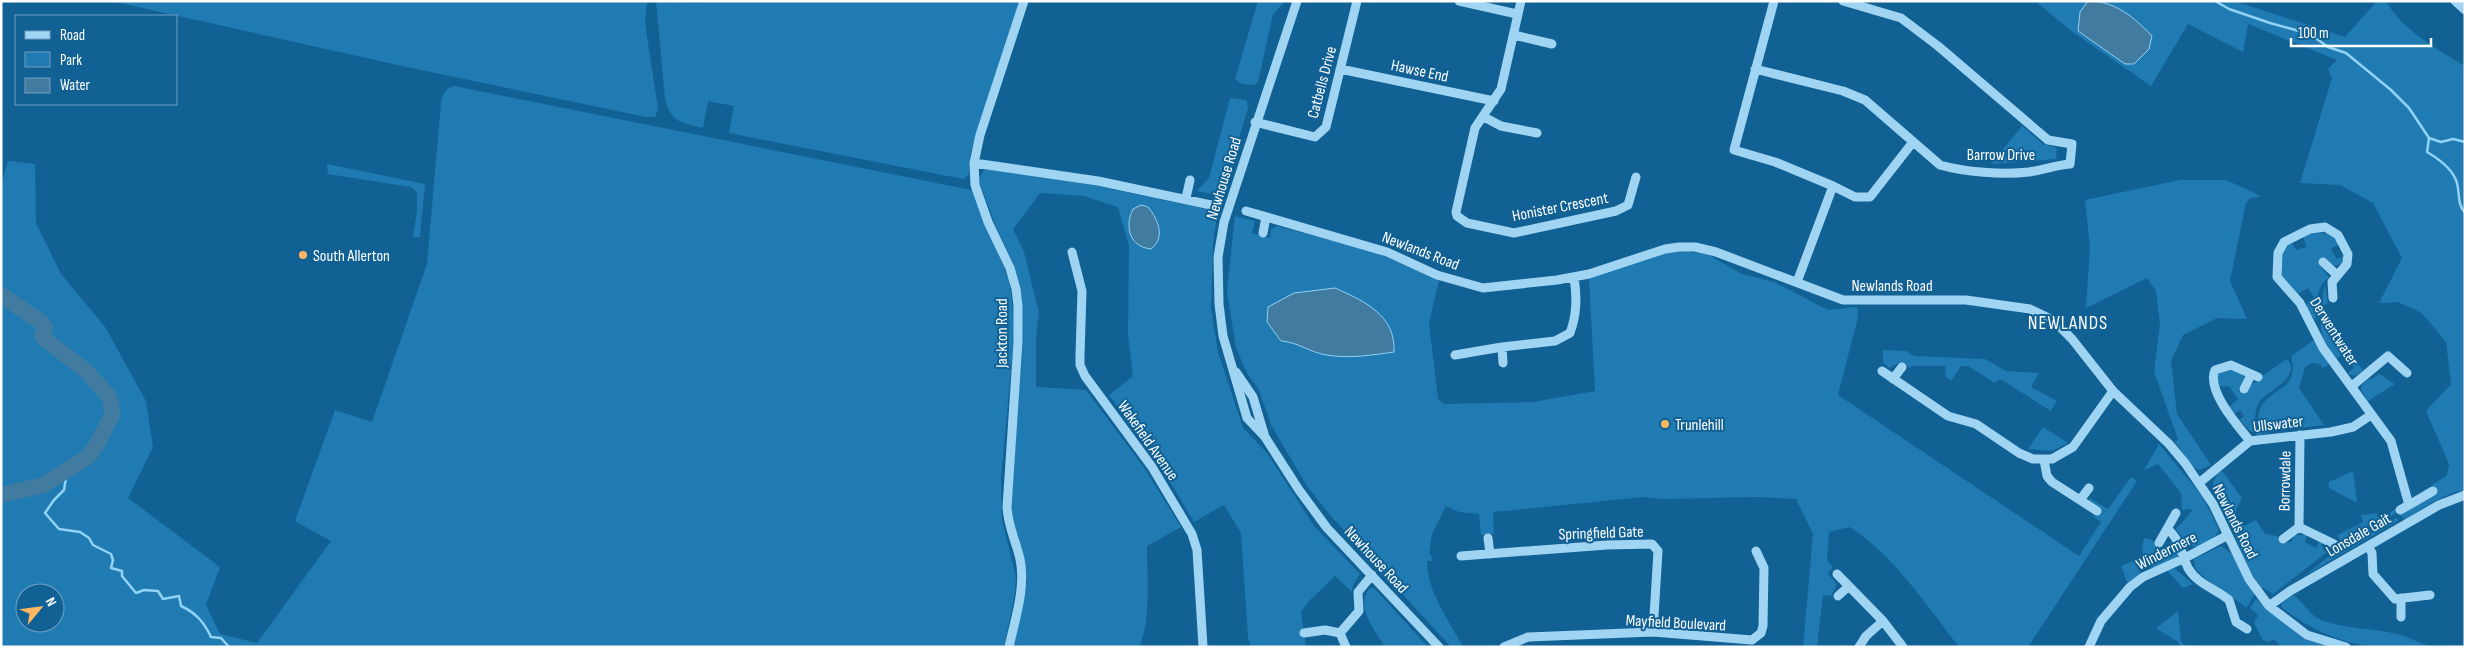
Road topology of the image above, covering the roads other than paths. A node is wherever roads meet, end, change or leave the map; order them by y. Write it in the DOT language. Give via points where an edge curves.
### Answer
graph roads {
  1 [pos="1024,1"];
  2 [pos="1297,1"];
  3 [pos="1357,1"];
  4 [pos="1459,1"];
  5 [pos="1521,1"];
  6 [pos="1774,1"];
  7 [pos="1844,1"];
  8 [pos="2455,1"];
  9 [pos="2465,10"];
  10 [pos="1517,14"];
  11 [pos="1514,35"];
  12 [pos="1552,44"];
  13 [pos="1340,69"];
  14 [pos="1756,69"];
  15 [pos="1494,101"];
  16 [pos="1484,117"];
  17 [pos="1255,122"];
  18 [pos="1537,133"];
  19 [pos="1913,142"];
  20 [pos="974,163"];
  21 [pos="1636,177"];
  22 [pos="1190,180"];
  23 [pos="1833,186"];
  24 [pos="1186,198"];
  25 [pos="1211,204"];
  26 [pos="1246,211"];
  27 [pos="1266,217"];
  28 [pos="1262,233"];
  29 [pos="1072,252"];
  30 [pos="2323,262"];
  31 [pos="2337,275"];
  32 [pos="1574,277"];
  33 [pos="1797,282"];
  34 [pos="2332,298"];
  35 [pos="1502,346"];
  36 [pos="1455,355"];
  37 [pos="1503,363"];
  38 [pos="1902,367"];
  39 [pos="1233,369"];
  40 [pos="1882,372"];
  41 [pos="2407,373"];
  42 [pos="1893,379"];
  43 [pos="2352,386"];
  44 [pos="2244,389"];
  45 [pos="2113,391"];
  46 [pos="2371,415"];
  47 [pos="2300,435"];
  48 [pos="1265,437"];
  49 [pos="2250,441"];
  50 [pos="2044,460"];
  51 [pos="2199,483"];
  52 [pos="2089,488"];
  53 [pos="2433,491"];
  54 [pos="2465,495"];
  55 [pos="2080,500"];
  56 [pos="2409,505"];
  57 [pos="2400,510"];
  58 [pos="2097,511"];
  59 [pos="2176,513"];
  60 [pos="2299,527"];
  61 [pos="2168,529"];
  62 [pos="2228,535"];
  63 [pos="1488,538"];
  64 [pos="2283,539"];
  65 [pos="2158,543"];
  66 [pos="2334,544"];
  67 [pos="2368,546"];
  68 [pos="1756,551"];
  69 [pos="1490,554"];
  70 [pos="1462,556"];
  71 [pos="2185,558"];
  72 [pos="1837,574"];
  73 [pos="1372,575"];
  74 [pos="1849,586"];
  75 [pos="2430,595"];
  76 [pos="1838,596"];
  77 [pos="2401,598"];
  78 [pos="2269,606"];
  79 [pos="2401,617"];
  80 [pos="1883,621"];
  81 [pos="2247,629"];
  82 [pos="1653,632"];
  83 [pos="1304,633"];
  84 [pos="1340,633"];
  85 [pos="1528,637"];
  86 [pos="1009,647"];
  87 [pos="1202,647"];
  88 [pos="1346,647"];
  89 [pos="1439,647"];
  90 [pos="1504,647"];
  91 [pos="1529,647"];
  92 [pos="1859,647"];
  93 [pos="1903,647"];
  94 [pos="2089,647"];
  95 [pos="2346,647"];
  1 -- 20 [label="street, Jackton Road" via="980,135"];
  2 -- 17 [label="street, Newhouse Road"];
  3 -- 13 [label="street, Catbells Drive"];
  4 -- 10 [label="street"];
  5 -- 10 [label="street, Honister Crescent"];
  6 -- 14 [label="street"];
  7 -- 19 [label="street, Barrow Drive" via="1901,18 2048,140 2072,144 2070,164 2026,172 1954,169 1940,165"];
  8 -- 9 [label="street"];
  10 -- 11 [label="street, Honister Crescent"];
  11 -- 12 [label="street"];
  11 -- 15 [label="street, Honister Crescent" via="1501,89"];
  13 -- 15 [label="street, Hawse End"];
  13 -- 17 [label="street, Catbells Drive" via="1326,127 1315,137"];
  14 -- 19 [label="street, Barrow Drive" via="1843,91 1865,100"];
  14 -- 23 [label="street" via="1734,150 1775,162"];
  15 -- 16 [label="street, Honister Crescent"];
  16 -- 18 [label="street" via="1501,126"];
  16 -- 21 [label="street, Honister Crescent" via="1475,128 1456,212 1467,223 1514,233 1616,211 1628,205"];
  17 -- 39 [label="street, Newhouse Road" via="1228,206 1218,257 1219,304"];
  19 -- 23 [label="street" via="1870,197 1855,197"];
  20 -- 24 [label="street"];
  20 -- 86 [label="street, Jackton Road" via="975,185 1010,268 1018,306 1007,522 1020,558 1022,580"];
  22 -- 24 [label="street"];
  23 -- 33 [label="street"];
  24 -- 25 [label="street"];
  26 -- 27 [label="street, Newlands Road"];
  27 -- 28 [label="street"];
  27 -- 32 [label="street, Newlands Road" via="1387,252 1436,275 1482,288"];
  29 -- 87 [label="street, Wakefield Avenue" via="1082,304 1080,365 1152,467 1192,534 1197,550"];
  30 -- 31 [label="street, Derwentwater"];
  31 -- 34 [label="street, Derwentwater" via="2330,287"];
  31 -- 43 [label="street, Derwentwater" via="2347,264 2348,254 2335,232 2325,228 2310,230 2289,238 2281,245 2277,277 2300,303 2324,348"];
  32 -- 33 [label="street, Newlands Road" via="1665,249 1696,246"];
  32 -- 35 [label="street" via="1577,300 1570,333 1555,341"];
  33 -- 45 [label="street, Newlands Road" via="1842,300 1966,300 2030,309 2058,324"];
  35 -- 36 [label="street"];
  35 -- 37 [label="street"];
  38 -- 42 [label="street"];
  39 -- 48 [label="street, Newhouse Road" via="1254,397"];
  39 -- 48 [label="street, Newhouse Road" via="1247,418"];
  40 -- 42 [label="street"];
  41 -- 43 [label="street" via="2388,356"];
  42 -- 50 [label="street" via="1948,416 1971,421 2019,453"];
  43 -- 46 [label="street, Derwentwater"];
  44 -- 49 [label="street" via="2254,376 2231,364 2215,370 2212,377 2222,404"];
  45 -- 50 [label="street" via="2073,447"];
  45 -- 51 [label="street, Newlands Road" via="2169,444"];
  46 -- 47 [label="street, Ullswater" via="2353,427"];
  46 -- 56 [label="street, Derwentwater" via="2391,441"];
  47 -- 49 [label="street, Ullswater"];
  47 -- 60 [label="street, Borrowdale"];
  48 -- 73 [label="street, Newhouse Road" via="1327,528"];
  49 -- 51 [label="street, Ullswater"];
  50 -- 55 [label="street" via="2047,476 2052,482"];
  51 -- 62 [label="street, Newlands Road"];
  52 -- 55 [label="street"];
  53 -- 56 [label="street"];
  54 -- 67 [label="street, Lonsdale Gait" via="2439,505"];
  55 -- 58 [label="street"];
  56 -- 57 [label="street"];
  59 -- 61 [label="street"];
  60 -- 64 [label="street, Borrowdale"];
  60 -- 66 [label="street, Borrowdale"];
  61 -- 65 [label="street"];
  61 -- 71 [label="street" via="2180,542"];
  62 -- 71 [label="street, Windermere"];
  62 -- 78 [label="street, Newlands Road" via="2249,579"];
  63 -- 69 [label="street"];
  67 -- 77 [label="street" via="2372,552 2373,574 2395,599"];
  67 -- 78 [label="street, Lonsdale Gait"];
  68 -- 82 [label="street, Mayfield Boulevard" via="1765,573 1762,626 1757,638 1746,641"];
  69 -- 70 [label="street, Springfield Gate"];
  69 -- 82 [label="street, Springfield Gate" via="1607,545 1654,545 1658,556"];
  71 -- 81 [label="street" via="2196,577 2229,600 2236,622"];
  71 -- 94 [label="street, Windermere" via="2130,586 2101,622"];
  72 -- 74 [label="street"];
  73 -- 84 [label="street" via="1358,592 1359,612"];
  73 -- 89 [label="street, Newhouse Road"];
  74 -- 76 [label="street"];
  74 -- 80 [label="street"];
  75 -- 77 [label="street"];
  77 -- 79 [label="street"];
  78 -- 95 [label="street, Newlands Road" via="2307,634"];
  80 -- 92 [label="street"];
  80 -- 93 [label="street"];
  82 -- 85 [label="street, Mayfield Boulevard"];
  83 -- 84 [label="street" via="1325,630"];
  84 -- 88 [label="street"];
  85 -- 90 [label="street, Mayfield Boulevard"];
  85 -- 91 [label="street"];
}
